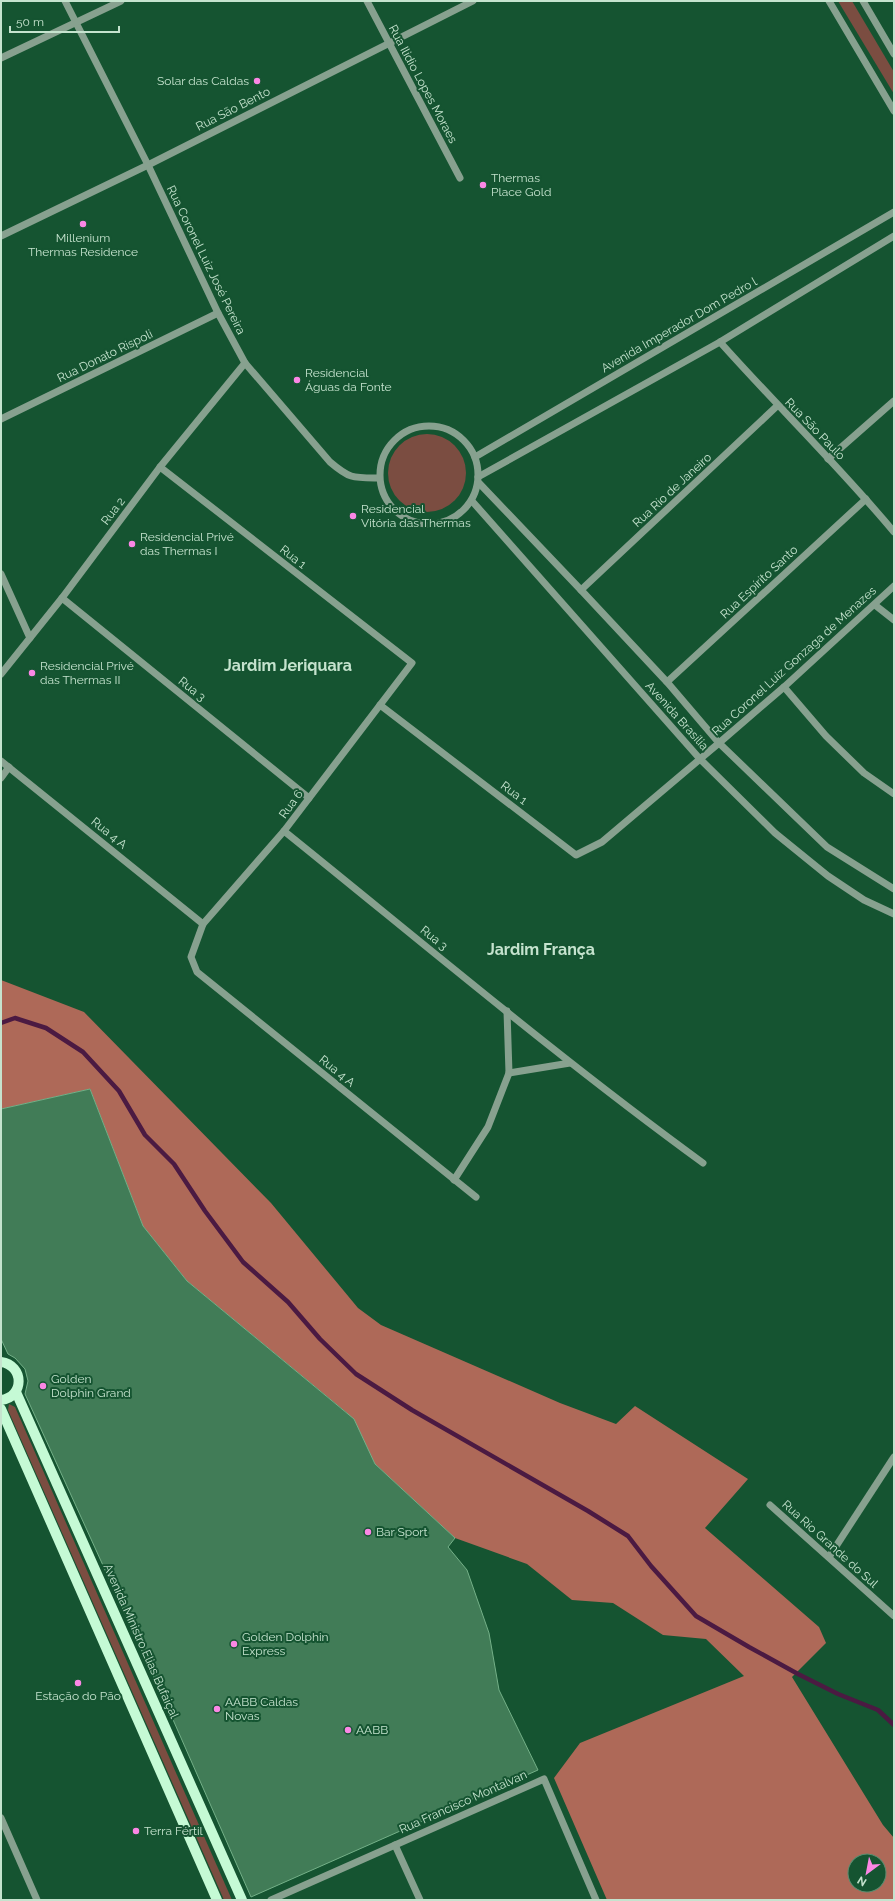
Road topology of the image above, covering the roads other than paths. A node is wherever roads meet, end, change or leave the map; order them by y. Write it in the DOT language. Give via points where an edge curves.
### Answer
graph roads {
  1 [pos="66,1"];
  2 [pos="121,1"];
  3 [pos="367,1"];
  4 [pos="473,1"];
  5 [pos="829,1"];
  6 [pos="863,1"];
  7 [pos="76,22"];
  8 [pos="388,42"];
  9 [pos="894,54"];
  10 [pos="1,58"];
  11 [pos="894,111"];
  12 [pos="148,165"];
  13 [pos="460,178"];
  14 [pos="894,212"];
  15 [pos="1,236"];
  16 [pos="894,236"];
  17 [pos="218,313"];
  18 [pos="720,342"];
  19 [pos="245,363"];
  20 [pos="894,401"];
  21 [pos="777,406"];
  22 [pos="1,419"];
  23 [pos="475,457"];
  24 [pos="828,459"];
  25 [pos="160,467"];
  26 [pos="379,478"];
  27 [pos="478,480"];
  28 [pos="866,499"];
  29 [pos="472,501"];
  30 [pos="894,532"];
  31 [pos="1,574"];
  32 [pos="894,586"];
  33 [pos="581,590"];
  34 [pos="62,598"];
  35 [pos="875,604"];
  36 [pos="894,620"];
  37 [pos="30,638"];
  38 [pos="412,663"];
  39 [pos="1,674"];
  40 [pos="667,682"];
  41 [pos="784,687"];
  42 [pos="380,705"];
  43 [pos="719,743"];
  44 [pos="700,759"];
  45 [pos="1,760"];
  46 [pos="9,767"];
  47 [pos="1,778"];
  48 [pos="894,794"];
  49 [pos="308,798"];
  50 [pos="284,831"];
  51 [pos="576,855"];
  52 [pos="894,889"];
  53 [pos="894,914"];
  54 [pos="203,924"];
  55 [pos="191,957"];
  56 [pos="507,1011"];
  57 [pos="570,1063"];
  58 [pos="509,1073"];
  59 [pos="703,1163"];
  60 [pos="454,1180"];
  61 [pos="476,1197"];
  62 [pos="1,1362"];
  63 [pos="16,1392"];
  64 [pos="1,1400"];
  65 [pos="1,1409"];
  66 [pos="894,1457"];
  67 [pos="770,1505"];
  68 [pos="829,1557"];
  69 [pos="894,1616"];
  70 [pos="1,1818"];
  71 [pos="395,1845"];
  72 [pos="37,1900"];
  73 [pos="217,1900"];
  74 [pos="242,1900"];
  75 [pos="271,1900"];
  76 [pos="420,1900"];
  77 [pos="596,1900"];
  1 -- 7 [label="street, Rua Coronel Luiz José Pereira"];
  2 -- 7 [label="street"];
  3 -- 8 [label="street, Rua Ilidio Lopes Moraes"];
  4 -- 8 [label="street, Rua São Bento"];
  5 -- 11 [label="street"];
  6 -- 9 [label="street"];
  7 -- 10 [label="street"];
  7 -- 12 [label="street, Rua Coronel Luiz José Pereira"];
  8 -- 12 [label="street, Rua São Bento"];
  8 -- 13 [label="street, Rua Ilidio Lopes Moraes"];
  12 -- 15 [label="street, Rua São Bento"];
  12 -- 17 [label="street, Rua Coronel Luiz José Pereira"];
  14 -- 23 [label="street, Avenida Imperador Dom Pedro l"];
  16 -- 18 [label="street"];
  17 -- 19 [label="street, Rua Coronel Luiz José Pereira"];
  17 -- 22 [label="street, Rua Donato Rispoli"];
  18 -- 21 [label="street, Rua São Paulo"];
  18 -- 27 [label="street"];
  19 -- 25 [label="street, Rua 2"];
  19 -- 26 [label="street, Rua Coronel Luiz José Pereira" via="330,462 342,472 356,478"];
  20 -- 24 [label="street"];
  21 -- 24 [label="street, Rua São Paulo"];
  21 -- 33 [label="street, Rua Rio de Janeiro"];
  23 -- 26 [label="street" via="456,433 442,427 426,425 411,428 397,436 387,448 381,462"];
  23 -- 27 [label="street"];
  24 -- 28 [label="street, Rua São Paulo"];
  25 -- 34 [label="street, Rua 2"];
  25 -- 38 [label="street, Rua 1"];
  26 -- 29 [label="street" via="382,493 390,506 402,517 417,523 433,525 448,521 461,513"];
  27 -- 29 [label="street"];
  27 -- 33 [label="street, Avenida Brasília"];
  28 -- 30 [label="street, Rua São Paulo"];
  28 -- 40 [label="street, Rua Espírito Santo"];
  29 -- 44 [label="street, Avenida Brasília"];
  31 -- 37 [label="street"];
  32 -- 35 [label="street, Rua Coronel Luiz Gonzaga de Menazes"];
  33 -- 40 [label="street, Avenida Brasília"];
  34 -- 37 [label="street, Rua 2"];
  34 -- 49 [label="street, Rua 3"];
  35 -- 36 [label="street"];
  35 -- 41 [label="street, Rua Coronel Luiz Gonzaga de Menazes"];
  37 -- 39 [label="street, Rua 2"];
  38 -- 42 [label="street, Rua 6"];
  40 -- 43 [label="street, Avenida Brasília"];
  41 -- 43 [label="street, Rua Coronel Luiz Gonzaga de Menazes"];
  41 -- 48 [label="street" via="826,736 864,772"];
  42 -- 49 [label="street, Rua 6"];
  42 -- 51 [label="street, Rua 1"];
  43 -- 44 [label="street, Rua Coronel Luiz Gonzaga de Menazes"];
  43 -- 52 [label="street, Avenida Brasília" via="827,847"];
  44 -- 51 [label="street, Rua Coronel Luiz Gonzaga de Menazes" via="602,842"];
  44 -- 53 [label="street, Avenida Brasília" via="775,833 822,871 864,900"];
  45 -- 46 [label="street, Rua 4 A"];
  46 -- 47 [label="street"];
  46 -- 54 [label="street, Rua 4 A"];
  49 -- 50 [label="street, Rua 6"];
  50 -- 54 [label="street, Rua 6"];
  50 -- 56 [label="street, Rua 3"];
  54 -- 55 [label="street, Rua 6"];
  55 -- 60 [label="street, Rua 4 A" via="197,972"];
  56 -- 57 [label="street, Rua 3"];
  56 -- 58 [label="street"];
  57 -- 58 [label="street"];
  57 -- 59 [label="street, Rua 3"];
  58 -- 60 [label="street" via="488,1127"];
  60 -- 61 [label="street, Rua 4 A"];
  62 -- 63 [label="main road" via="11,1365 18,1375 19,1386"];
  63 -- 64 [label="main road" via="8,1399"];
  63 -- 74 [label="main road, Avenida Ministro Elias Bufaiçal"];
  65 -- 73 [label="main road"];
  66 -- 68 [label="street"];
  67 -- 68 [label="street, Rua Rio Grande do Sul"];
  68 -- 69 [label="street, Rua Rio Grande do Sul"];
  70 -- 72 [label="street"];
  71 -- 75 [label="street, Rua Francisco Montalvan"];
  71 -- 76 [label="street"];
  71 -- 77 [label="street, Rua Francisco Montalvan" via="544,1778"];
}
